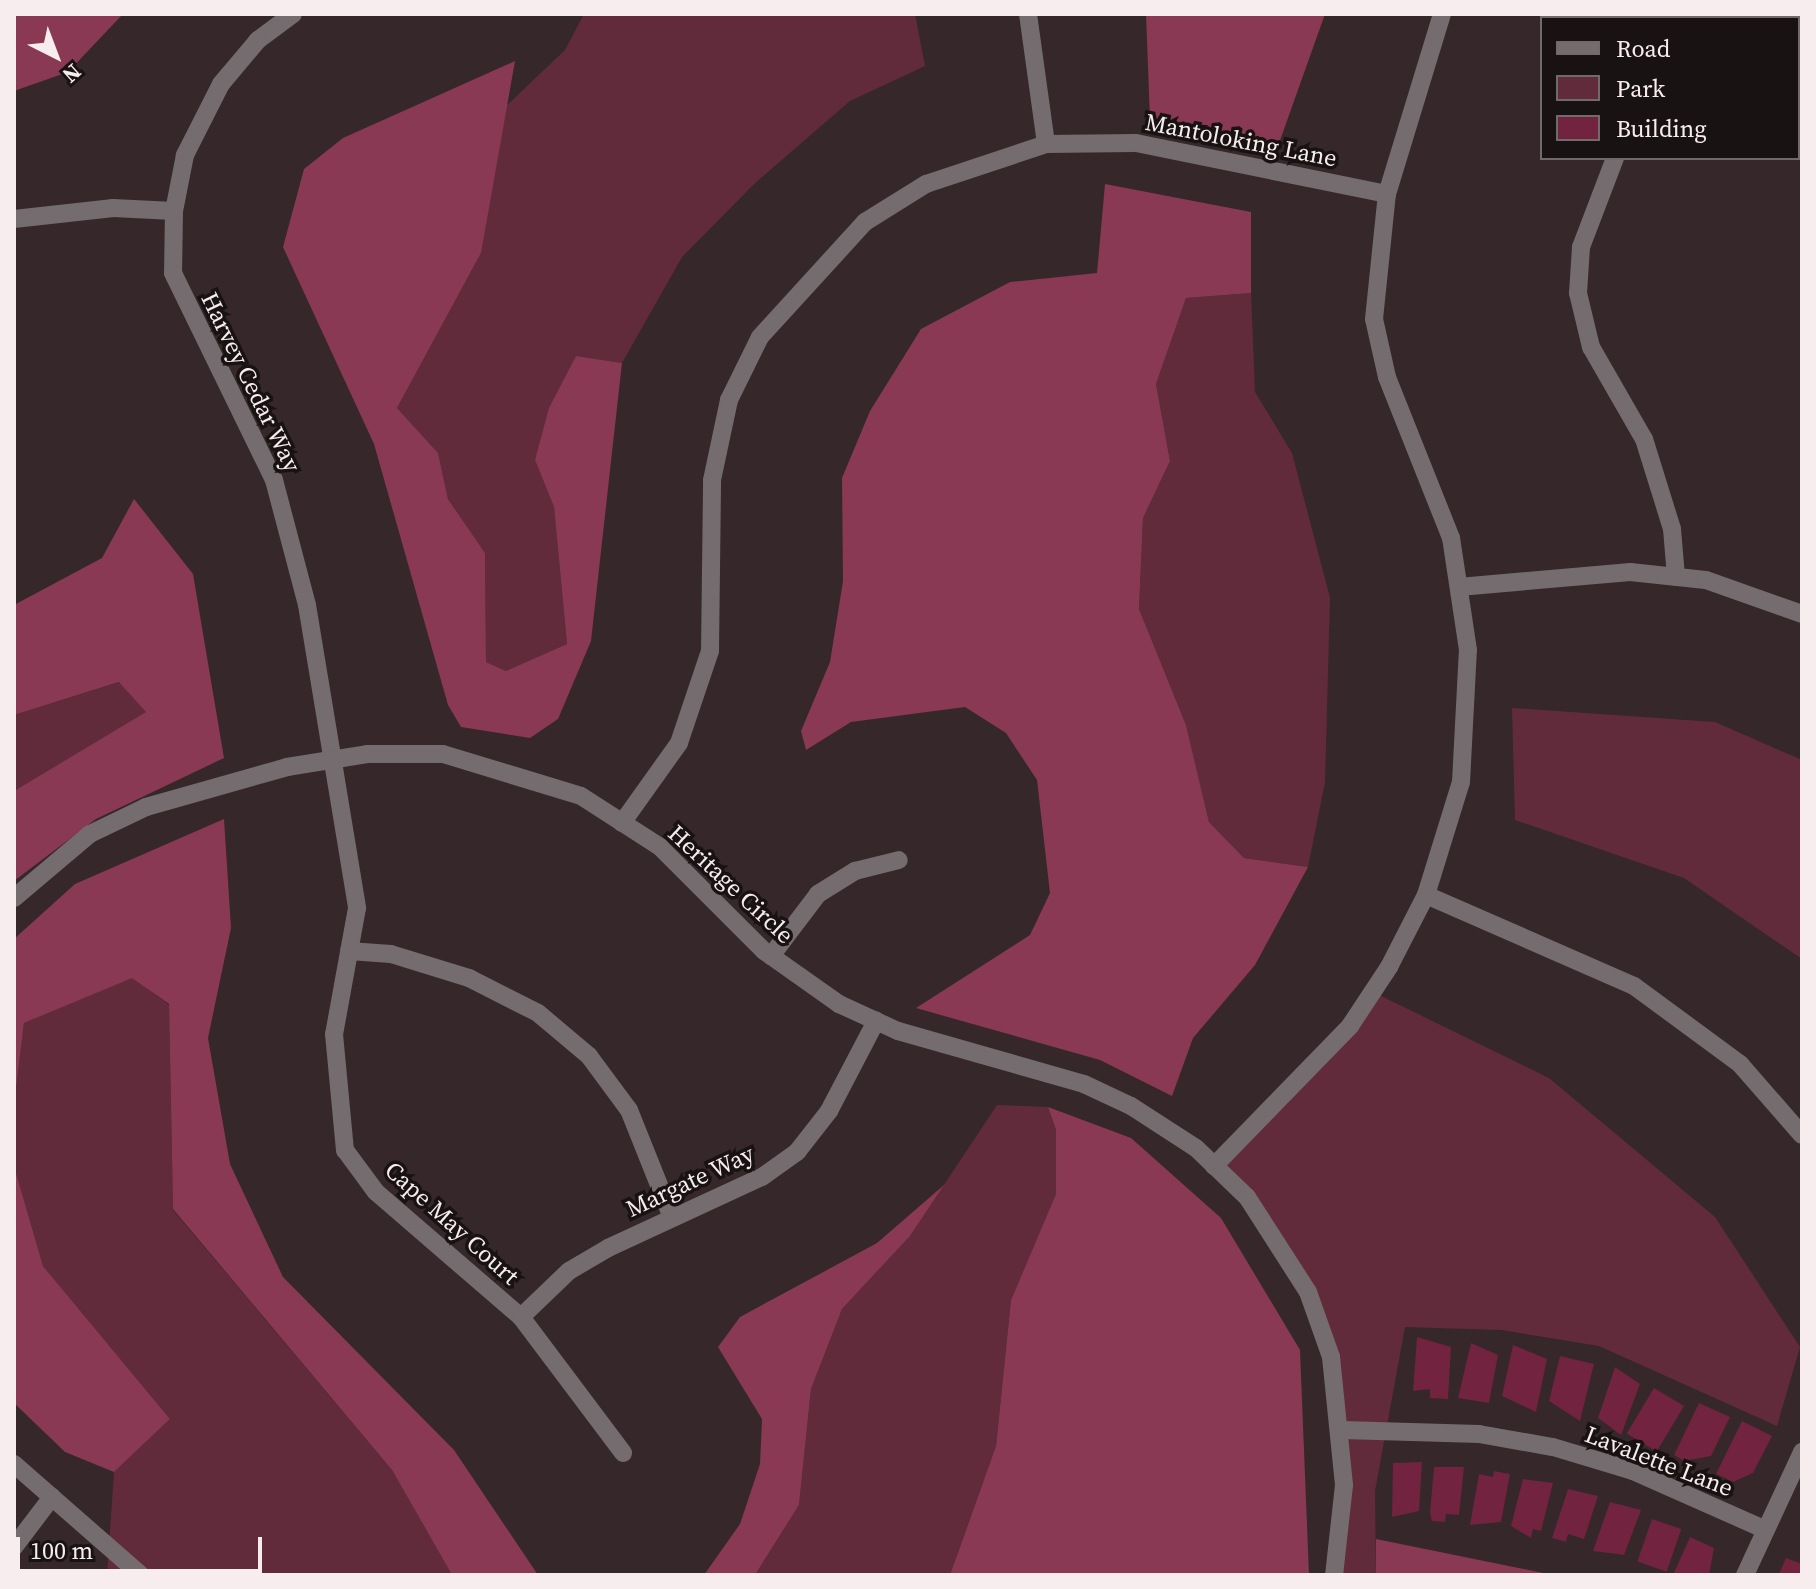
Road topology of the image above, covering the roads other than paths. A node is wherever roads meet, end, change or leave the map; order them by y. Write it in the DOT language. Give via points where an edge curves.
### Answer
graph roads {
  1 [pos="293,14"];
  2 [pos="1028,14"];
  3 [pos="1442,14"];
  4 [pos="1046,144"];
  5 [pos="1614,160"];
  6 [pos="1387,194"];
  7 [pos="174,211"];
  8 [pos="14,219"];
  9 [pos="1676,577"];
  10 [pos="1459,587"];
  11 [pos="1802,614"];
  12 [pos="332,760"];
  13 [pos="622,823"];
  14 [pos="899,860"];
  15 [pos="1426,895"];
  16 [pos="14,898"];
  17 [pos="349,951"];
  18 [pos="771,956"];
  19 [pos="876,1021"];
  20 [pos="1802,1135"];
  21 [pos="1214,1166"];
  22 [pos="671,1215"];
  23 [pos="521,1317"];
  24 [pos="1343,1430"];
  25 [pos="1802,1452"];
  26 [pos="623,1453"];
  27 [pos="14,1464"];
  28 [pos="52,1497"];
  29 [pos="1764,1529"];
  30 [pos="14,1547"];
  31 [pos="141,1575"];
  32 [pos="1334,1575"];
  33 [pos="1745,1575"];
  1 -- 7 [label="street, Harvey Cedar Way" via="258,40 221,84 185,155"];
  2 -- 4 [label="street"];
  3 -- 6 [label="street"];
  4 -- 6 [label="street, Mantoloking Lane" via="1136,143"];
  4 -- 13 [label="street, Mantoloking Lane" via="926,184 865,222 760,337 729,400 712,480 710,651 695,710"];
  5 -- 9 [label="street" via="1581,247 1578,293 1591,347 1644,439 1672,529"];
  6 -- 10 [label="street" via="1374,319 1387,377 1451,538"];
  7 -- 8 [label="street" via="113,208"];
  7 -- 12 [label="street, Harvey Cedar Way" via="173,273 274,480 294,540"];
  9 -- 10 [label="street" via="1630,572"];
  9 -- 11 [label="street" via="1706,580"];
  10 -- 15 [label="street" via="1468,663 1461,782"];
  12 -- 13 [label="street, Heritage Circle" via="443,754 512,769 581,796"];
  12 -- 16 [label="street, Heritage Circle" via="210,785 146,807 90,834"];
  12 -- 17 [label="street, Cape May Court" via="357,908"];
  13 -- 18 [label="street, Heritage Circle" via="660,847"];
  14 -- 18 [label="street" via="855,871 818,894"];
  15 -- 20 [label="street" via="1634,986 1740,1064"];
  15 -- 21 [label="street" via="1350,1026"];
  17 -- 22 [label="street" via="391,954 469,978 538,1013 589,1056 629,1110"];
  17 -- 23 [label="street, Cape May Court" via="334,1034 345,1150 376,1192"];
  18 -- 19 [label="street, Heritage Circle"];
  19 -- 21 [label="street, Heritage Circle" via="1084,1084 1175,1132"];
  19 -- 22 [label="street, Margate Way" via="829,1111 797,1152 762,1177"];
  21 -- 24 [label="street, Heritage Circle" via="1275,1235 1308,1292 1331,1357"];
  22 -- 23 [label="street, Margate Way" via="569,1271"];
  23 -- 26 [label="street, Cape May Court"];
  24 -- 29 [label="street, Lavalette Lane" via="1479,1434 1553,1447 1633,1471"];
  24 -- 32 [label="street, Heritage Circle"];
  25 -- 29 [label="street"];
  27 -- 28 [label="street"];
  28 -- 30 [label="street"];
  28 -- 31 [label="street"];
  29 -- 33 [label="street"];
}
